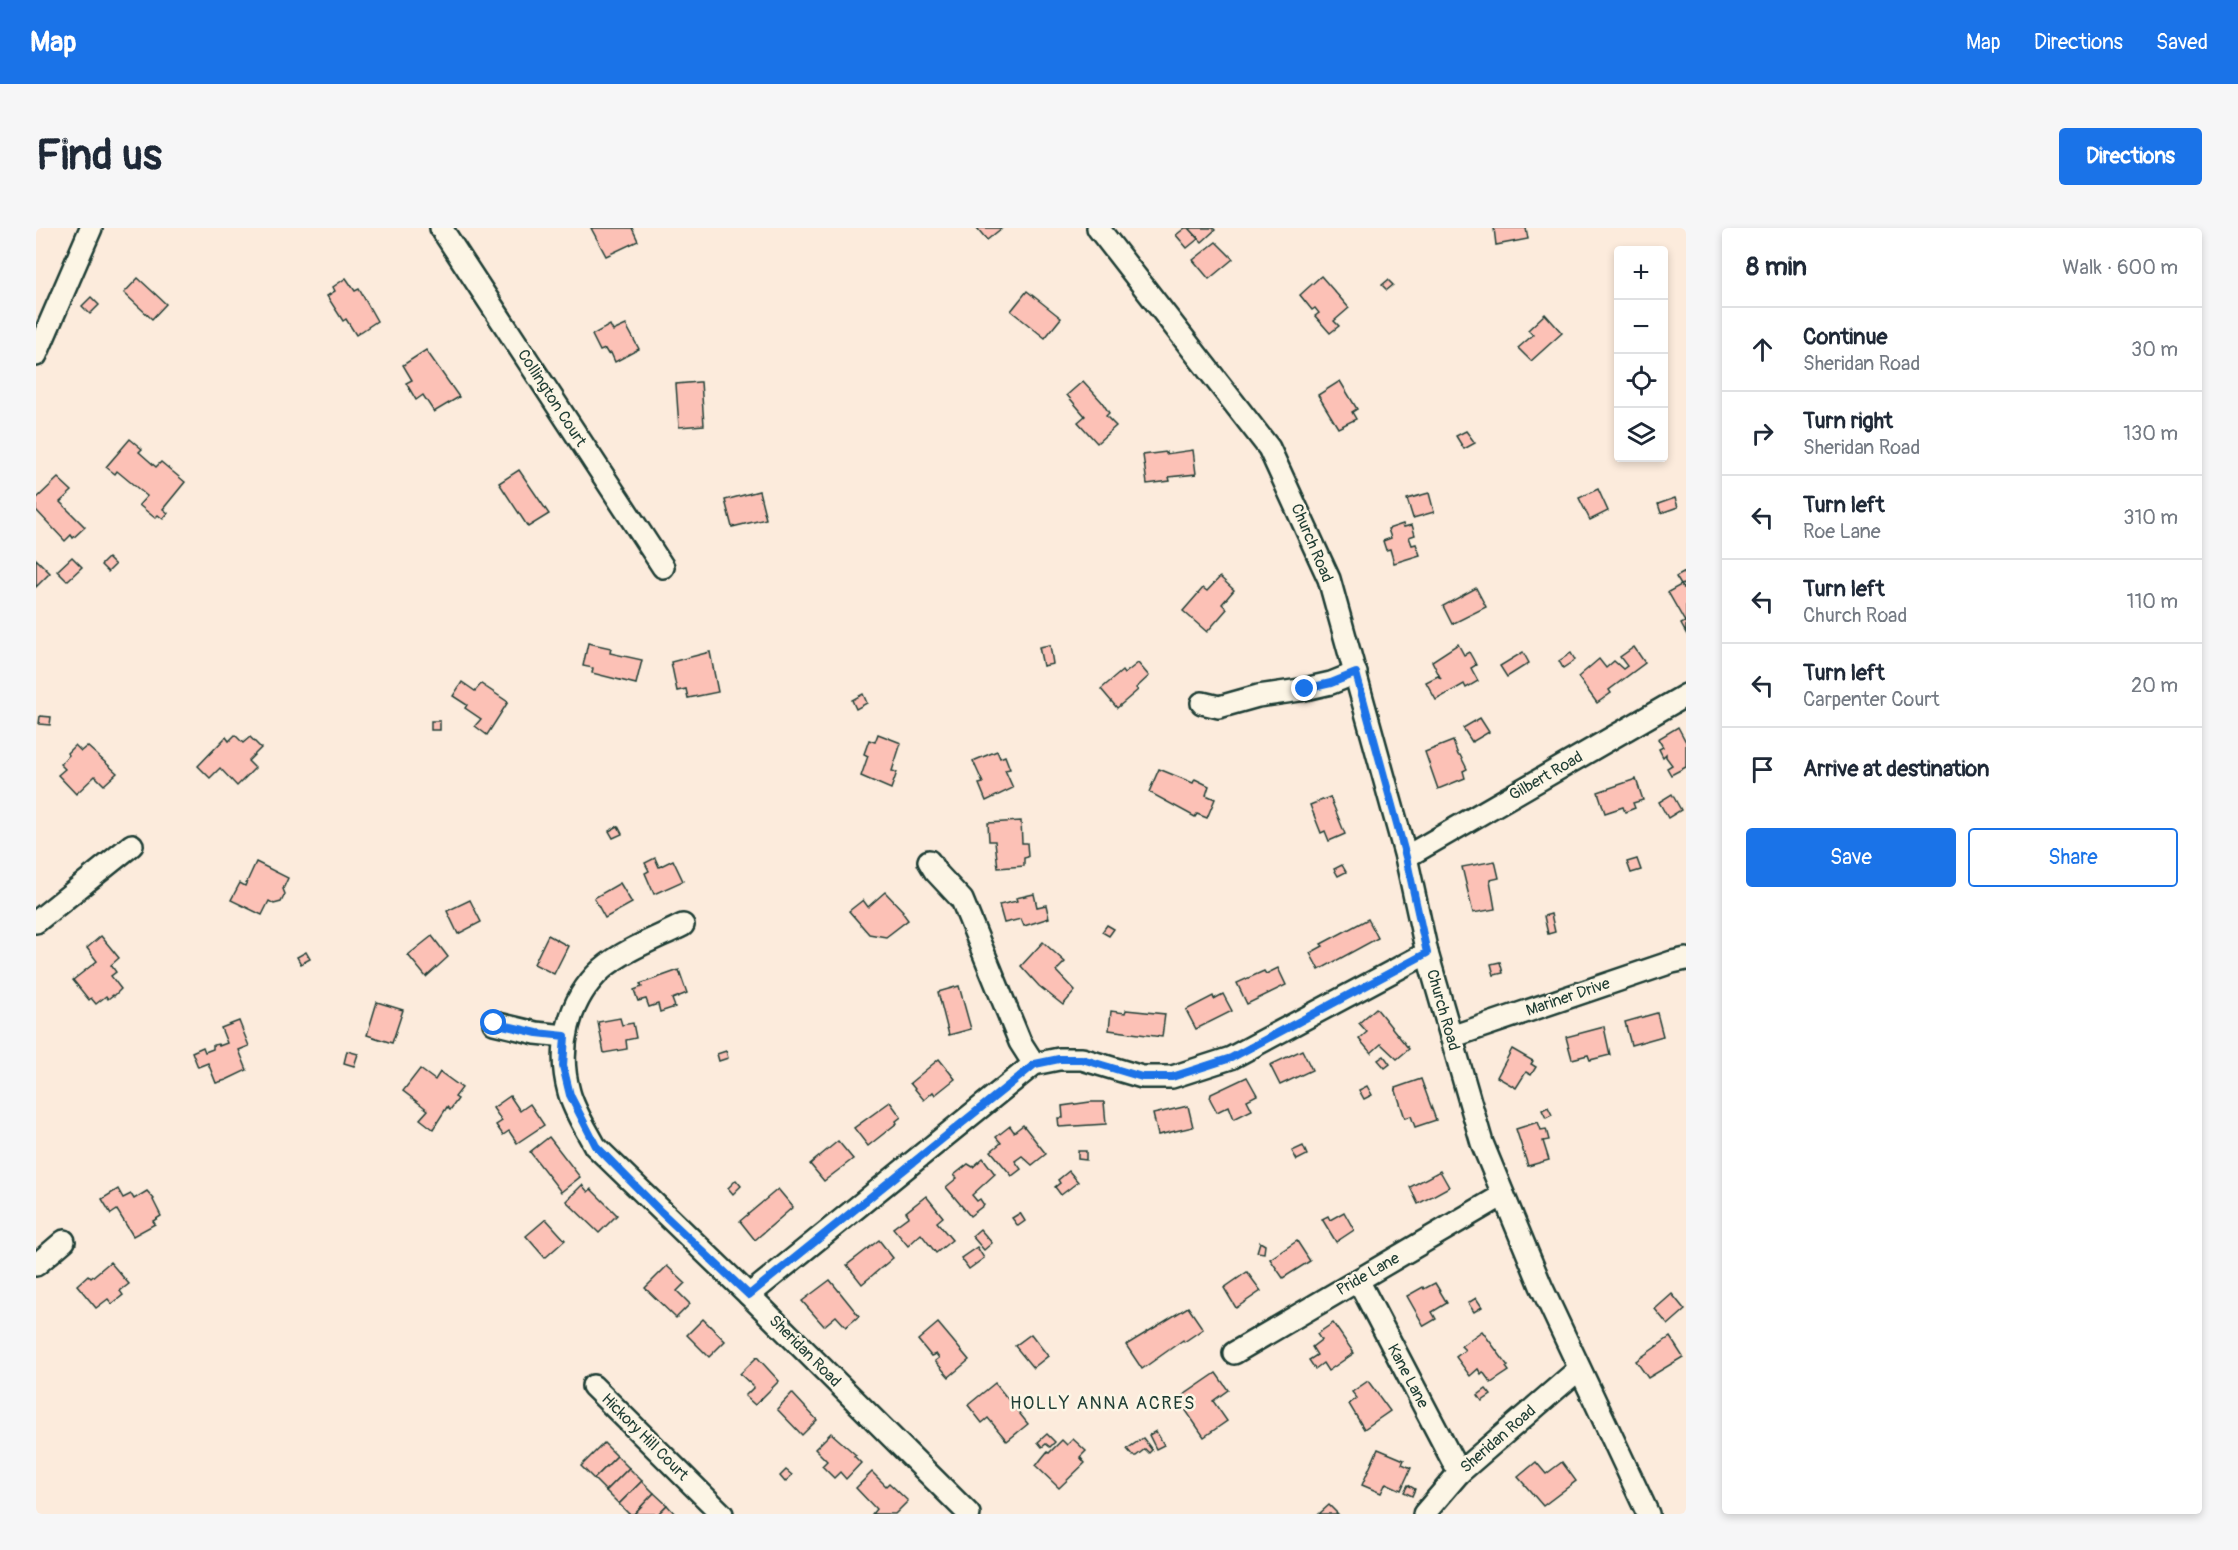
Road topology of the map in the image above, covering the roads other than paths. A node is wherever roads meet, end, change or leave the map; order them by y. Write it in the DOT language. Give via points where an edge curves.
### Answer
graph roads {
  1 [pos="91,228"];
  2 [pos="441,228"];
  3 [pos="1098,228"];
  4 [pos="36,355"];
  5 [pos="663,567"];
  6 [pos="1356,673"];
  7 [pos="1686,695"];
  8 [pos="1202,703"];
  9 [pos="132,845"];
  10 [pos="1406,857"];
  11 [pos="929,861"];
  12 [pos="36,922"];
  13 [pos="683,925"];
  14 [pos="1427,953"];
  15 [pos="1686,959"];
  16 [pos="494,1023"];
  17 [pos="565,1036"];
  18 [pos="1451,1037"];
  19 [pos="1035,1064"];
  20 [pos="1503,1195"];
  21 [pos="64,1241"];
  22 [pos="36,1265"];
  23 [pos="1358,1280"];
  24 [pos="749,1295"];
  25 [pos="1234,1353"];
  26 [pos="1579,1369"];
  27 [pos="593,1386"];
  28 [pos="1459,1473"];
  29 [pos="722,1514"];
  30 [pos="969,1514"];
  31 [pos="1424,1514"];
  32 [pos="1648,1514"];
  1 -- 4 [label="street"];
  2 -- 5 [label="street, Collington Court"];
  3 -- 6 [label="street, Church Road" via="1269,448 1329,579"];
  6 -- 8 [label="street" via="1331,683 1219,706"];
  6 -- 10 [label="street, Church Road"];
  7 -- 10 [label="street, Gilbert Road"];
  9 -- 12 [label="street"];
  10 -- 14 [label="street, Church Road"];
  11 -- 19 [label="street" via="962,900 1020,1041"];
  13 -- 17 [label="street, Sheridan Road" via="601,970 579,1001"];
  14 -- 18 [label="street, Church Road"];
  14 -- 19 [label="street" via="1231,1058 1172,1077 1142,1077 1082,1059"];
  15 -- 18 [label="street, Mariner Drive"];
  16 -- 17 [label="street"];
  17 -- 24 [label="street, Sheridan Road" via="563,1066 570,1095 596,1146"];
  18 -- 20 [label="street, Church Road" via="1482,1143"];
  19 -- 24 [label="street"];
  20 -- 23 [label="street, Pride Lane"];
  20 -- 26 [label="street, Church Road"];
  21 -- 22 [label="street"];
  23 -- 25 [label="street, Pride Lane"];
  23 -- 28 [label="street, Kane Lane"];
  24 -- 30 [label="street, Sheridan Road"];
  26 -- 28 [label="street, Sheridan Road"];
  26 -- 32 [label="street, Church Road"];
  27 -- 29 [label="street, Hickory Hill Court"];
  28 -- 31 [label="street, Sheridan Road"];
}
